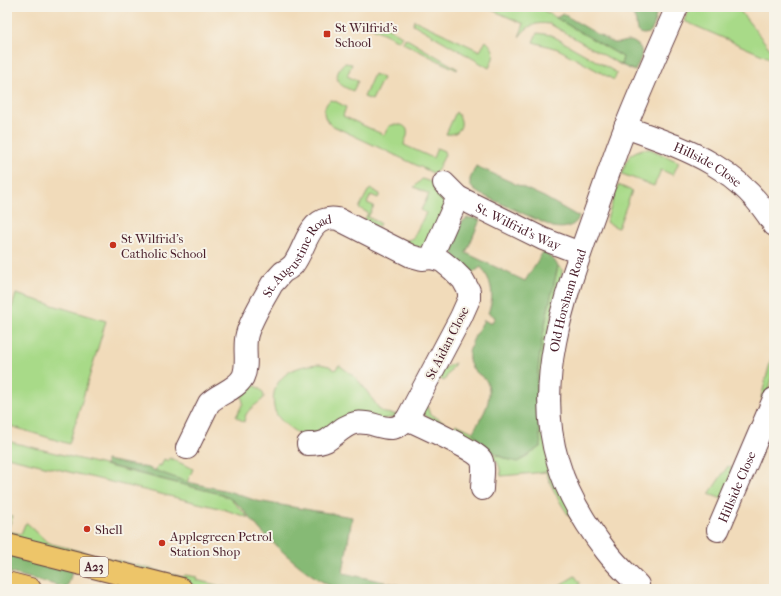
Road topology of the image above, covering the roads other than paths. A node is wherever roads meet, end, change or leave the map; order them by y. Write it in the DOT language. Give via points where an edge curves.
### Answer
graph roads {
  1 [pos="677,7"];
  2 [pos="625,127"];
  3 [pos="774,225"];
  4 [pos="580,254"];
  5 [pos="431,258"];
  6 [pos="774,399"];
  7 [pos="407,419"];
  8 [pos="308,444"];
  9 [pos="187,448"];
  10 [pos="482,489"];
  11 [pos="718,530"];
  12 [pos="7,545"];
  13 [pos="7,583"];
  14 [pos="638,585"];
  15 [pos="30,589"];
  16 [pos="182,589"];
  1 -- 2 [label="street, Old Horsham Road"];
  2 -- 3 [label="street, Hillside Close" via="710,162 733,176 750,193"];
  2 -- 4 [label="street, Old Horsham Road"];
  4 -- 5 [label="street, St. Wilfrid's Way" via="543,239 451,190"];
  4 -- 14 [label="street, Old Horsham Road" via="565,299 556,339 549,406 552,436 558,462 582,516 606,551"];
  5 -- 7 [label="street, St Aidan Close" via="442,261 463,280 469,290 469,299"];
  5 -- 9 [label="street, St. Augustine Road" via="412,256 338,219 330,218 316,224 293,265 272,284 247,335 242,377 237,384 209,403"];
  6 -- 11 [label="street, Hillside Close"];
  7 -- 8 [label="street" via="393,428 355,423 324,442"];
  7 -- 10 [label="street" via="480,458 483,465"];
  12 -- 16 [label="main road, A23"];
  13 -- 15 [label="main road"];
}
